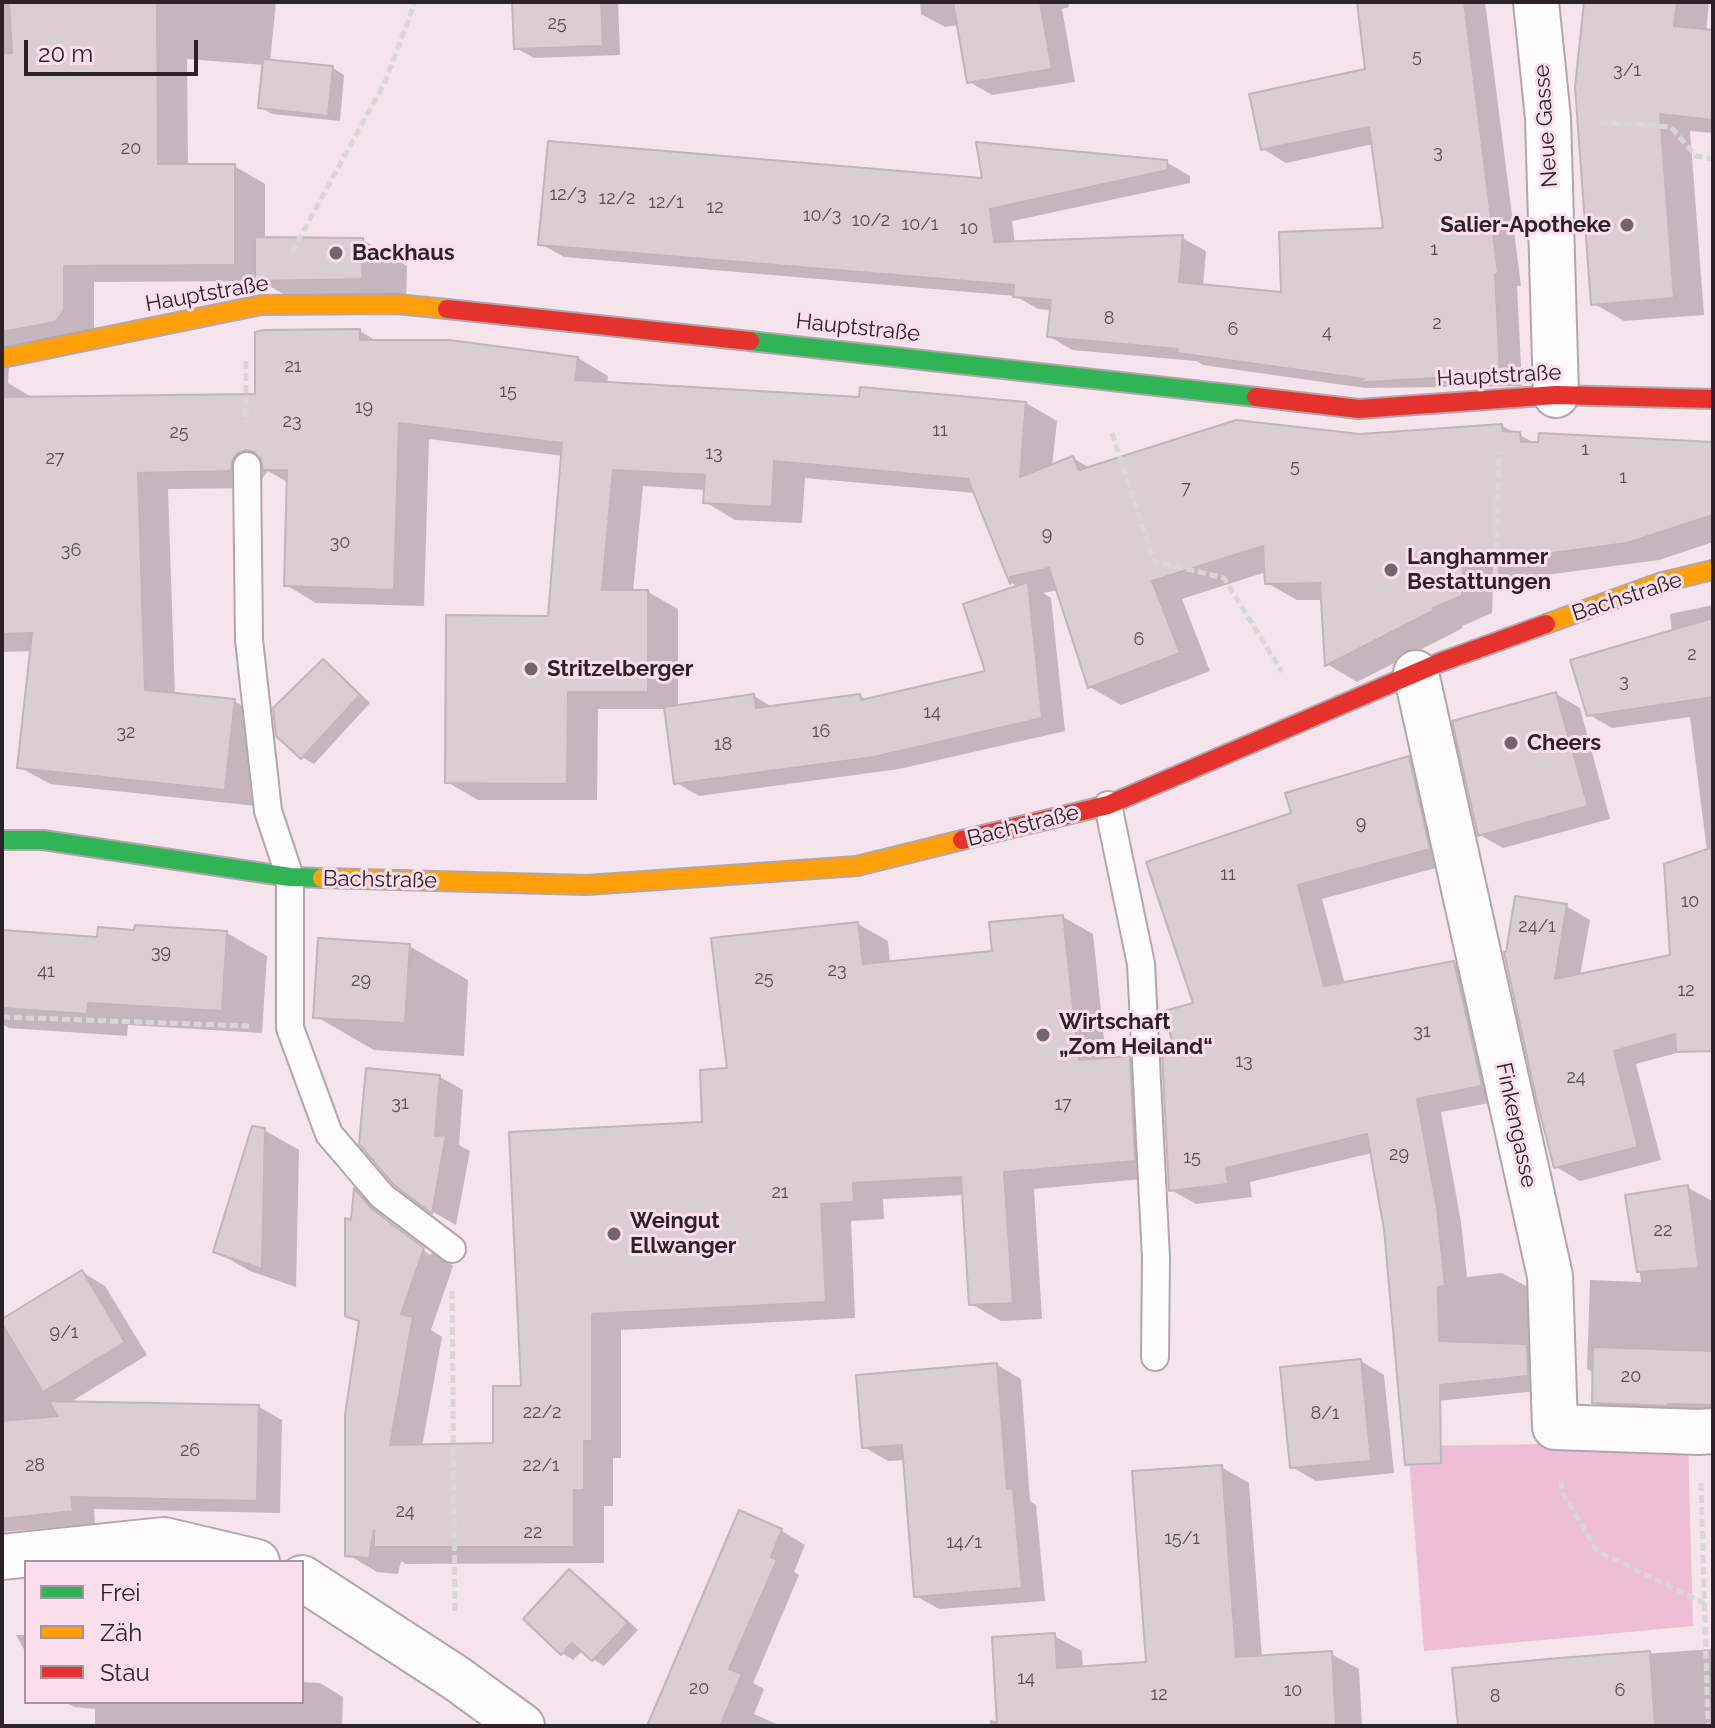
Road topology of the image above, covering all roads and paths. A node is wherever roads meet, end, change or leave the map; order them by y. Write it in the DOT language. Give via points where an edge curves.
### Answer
graph roads {
  1 [pos="415,2"];
  2 [pos="1536,2"];
  3 [pos="1548,118"];
  4 [pos="1713,159"];
  5 [pos="261,305"];
  6 [pos="2,358"];
  7 [pos="1120,381"];
  8 [pos="1556,395"];
  9 [pos="1501,399"];
  10 [pos="1713,399"];
  11 [pos="247,466"];
  12 [pos="1713,570"];
  13 [pos="1504,639"];
  14 [pos="1416,673"];
  15 [pos="1308,719"];
  16 [pos="1108,805"];
  17 [pos="2,840"];
  18 [pos="290,877"];
  19 [pos="2,1017"];
  20 [pos="290,1028"];
  21 [pos="452,1249"];
  22 [pos="1155,1357"];
  23 [pos="1555,1427"];
  24 [pos="1706,1431"];
  25 [pos="2,1557"];
  26 [pos="249,1560"];
  27 [pos="304,1579"];
  28 [pos="1704,1603"];
  29 [pos="456,1678"];
  30 [pos="522,1726"];
  31 [pos="1708,1726"];
  1 -- 5 [label="path" via="385,82"];
  2 -- 3 [label="street, Neue Gasse"];
  3 -- 4 [label="path" via="1671,127 1696,156"];
  3 -- 8 [label="street, Neue Gasse"];
  5 -- 6 [label="main road, Hauptstraße"];
  5 -- 7 [label="main road, Hauptstraße" via="396,304"];
  5 -- 11 [label="path" via="246,333"];
  7 -- 9 [label="main road, Hauptstraße" via="1359,409"];
  7 -- 15 [label="path" via="1111,429 1154,561 1224,578"];
  8 -- 9 [label="main road, Hauptstraße"];
  8 -- 10 [label="main road, Hauptstraße"];
  9 -- 13 [label="path" via="1494,607"];
  11 -- 18 [label="lane" via="249,640 268,811"];
  12 -- 13 [label="main road, Bachstraße" via="1659,583"];
  13 -- 14 [label="main road, Bachstraße"];
  14 -- 15 [label="main road, Bachstraße"];
  14 -- 23 [label="street, Finkengasse" via="1550,1276"];
  15 -- 16 [label="main road, Bachstraße"];
  16 -- 18 [label="main road, Bachstraße" via="857,866 587,885"];
  16 -- 22 [label="lane" via="1141,964 1156,1258"];
  17 -- 18 [label="main road, Bachstraße" via="43,840"];
  18 -- 20 [label="lane, Bachstraße"];
  19 -- 20 [label="path"];
  20 -- 21 [label="lane, Bachstraße" via="329,1134 382,1196"];
  21 -- 29 [label="path"];
  23 -- 24 [label="street"];
  23 -- 28 [label="path" via="1562,1492 1597,1551"];
  24 -- 28 [label="path"];
  25 -- 26 [label="street" via="164,1540"];
  27 -- 29 [label="street"];
  28 -- 31 [label="path"];
  29 -- 30 [label="street"];
}
